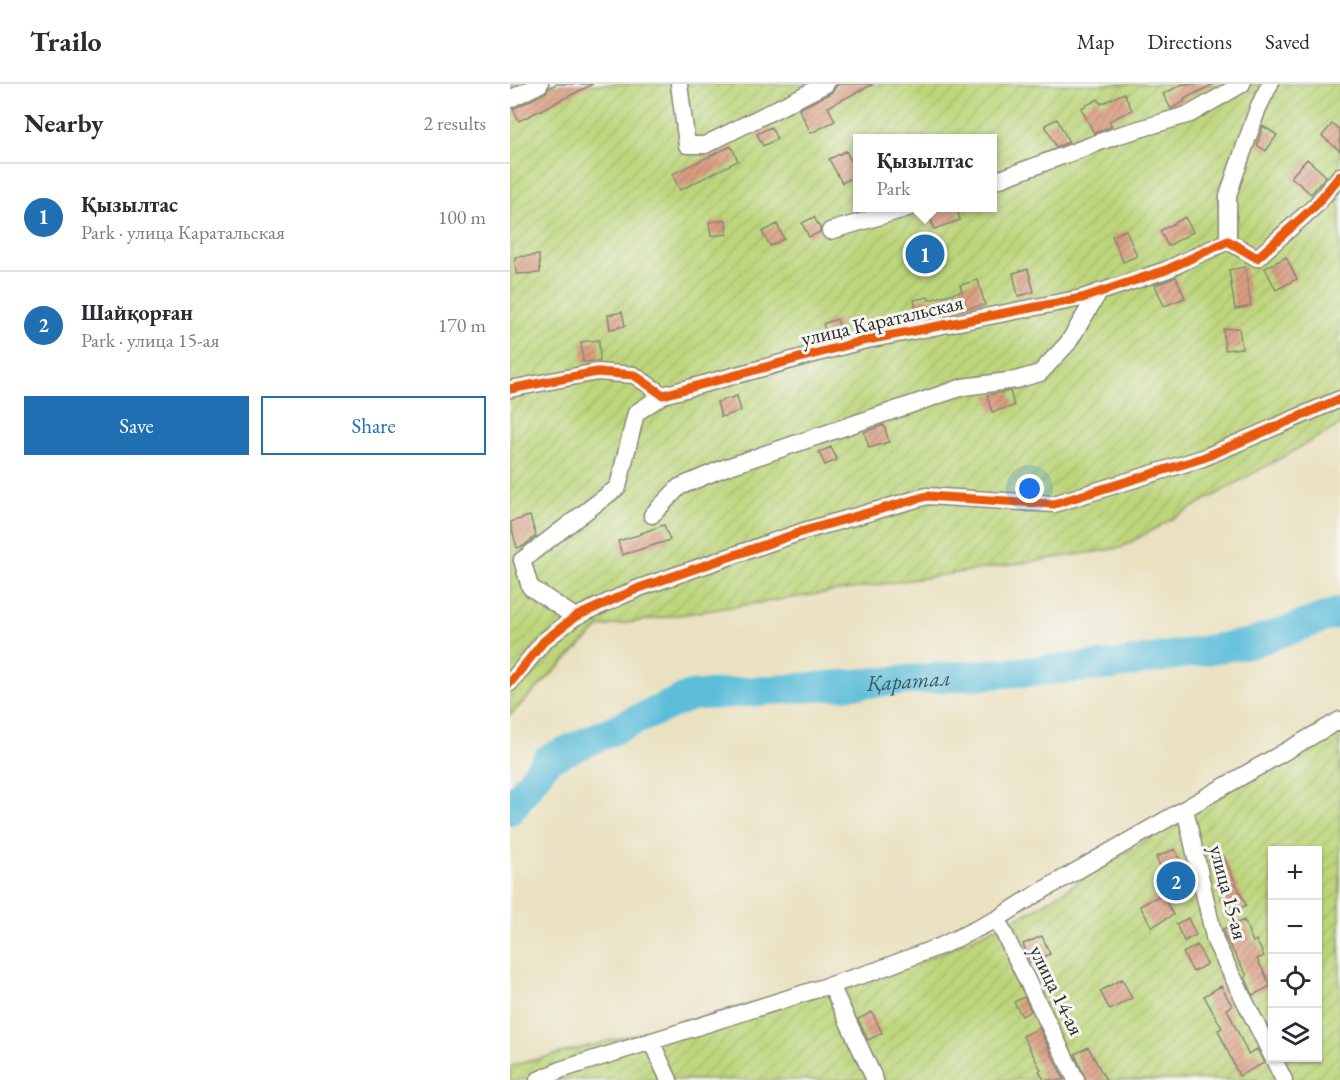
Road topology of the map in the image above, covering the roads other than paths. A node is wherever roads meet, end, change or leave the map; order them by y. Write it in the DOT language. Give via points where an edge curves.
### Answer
graph roads {
  1 [pos="540,84"];
  2 [pos="679,84"];
  3 [pos="826,84"];
  4 [pos="1242,84"];
  5 [pos="1270,84"];
  6 [pos="510,99"];
  7 [pos="1340,176"];
  8 [pos="997,181"];
  9 [pos="892,212"];
  10 [pos="830,231"];
  11 [pos="1228,241"];
  12 [pos="1099,292"];
  13 [pos="510,388"];
  14 [pos="663,395"];
  15 [pos="1340,399"];
  16 [pos="652,515"];
  17 [pos="574,617"];
  18 [pos="510,683"];
  19 [pos="1340,720"];
  20 [pos="1185,809"];
  21 [pos="998,919"];
  22 [pos="831,985"];
  23 [pos="651,1041"];
  24 [pos="538,1080"];
  25 [pos="669,1080"];
  26 [pos="875,1080"];
  27 [pos="1076,1080"];
  28 [pos="1284,1080"];
  1 -- 6 [label="street"];
  2 -- 3 [label="street" via="687,145 705,145"];
  4 -- 8 [label="street" via="1190,114 1116,136"];
  5 -- 11 [label="street" via="1228,195"];
  7 -- 11 [label="street" via="1315,206 1257,258"];
  9 -- 10 [label="street"];
  11 -- 12 [label="street, улица Каратальская" via="1166,270"];
  12 -- 14 [label="street, улица Каратальская" via="862,340"];
  12 -- 16 [label="street" via="1068,343 1040,373 963,387 724,468 679,487"];
  13 -- 14 [label="street" via="597,372 634,375"];
  14 -- 17 [label="street, улица Каратальская" via="636,413 618,487 522,560 530,587"];
  15 -- 17 [label="street" via="1203,458 1054,504 927,496 804,531 639,588"];
  17 -- 18 [label="street" via="544,641"];
  19 -- 20 [label="street"];
  20 -- 21 [label="street"];
  20 -- 28 [label="street, улица 15-ая" via="1215,941"];
  21 -- 22 [label="street" via="943,945"];
  21 -- 27 [label="street, улица 14-ая"];
  22 -- 23 [label="street"];
  22 -- 26 [label="street"];
  23 -- 24 [label="street"];
  23 -- 25 [label="street"];
}
